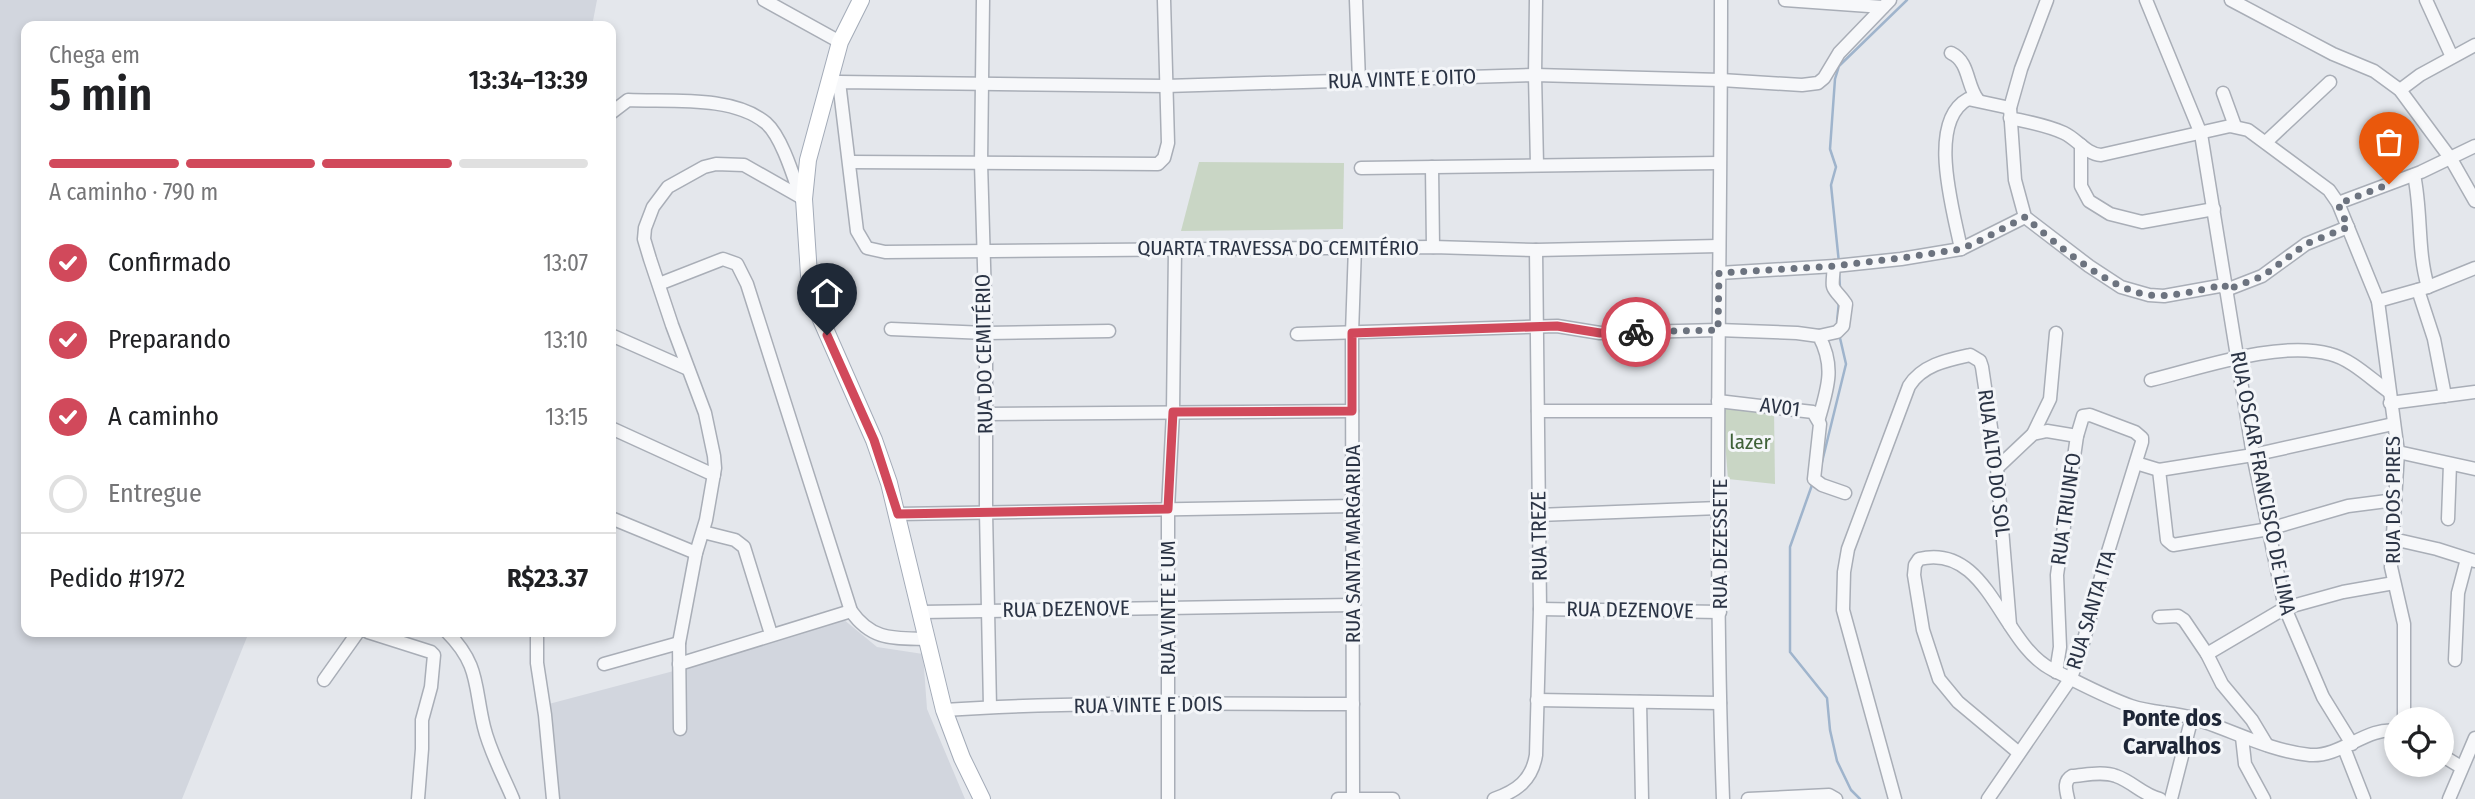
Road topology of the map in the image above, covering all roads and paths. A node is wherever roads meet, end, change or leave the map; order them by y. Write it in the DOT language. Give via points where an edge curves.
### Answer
graph roads {
  1 [pos="764,0"];
  2 [pos="861,0"];
  3 [pos="983,0"];
  4 [pos="1164,0"];
  5 [pos="1356,0"];
  6 [pos="1536,0"];
  7 [pos="1721,0"];
  8 [pos="1785,0"];
  9 [pos="2047,0"];
  10 [pos="2146,0"];
  11 [pos="2231,0"];
  12 [pos="2426,0"];
  13 [pos="1886,3"];
  14 [pos="840,42"];
  15 [pos="2475,45"];
  16 [pos="1951,53"];
  17 [pos="2452,57"];
  18 [pos="1535,75"];
  19 [pos="1721,80"];
  20 [pos="1359,81"];
  21 [pos="982,82"];
  22 [pos="2330,82"];
  23 [pos="1166,86"];
  24 [pos="832,87"];
  25 [pos="2400,90"];
  26 [pos="2223,93"];
  27 [pos="1978,100"];
  28 [pos="616,109"];
  29 [pos="2010,113"];
  30 [pos="2235,127"];
  31 [pos="2202,134"];
  32 [pos="2266,142"];
  33 [pos="2081,145"];
  34 [pos="2475,146"];
  35 [pos="2451,159"];
  36 [pos="850,162"];
  37 [pos="981,163"];
  38 [pos="1719,163"];
  39 [pos="1537,165"];
  40 [pos="1432,167"];
  41 [pos="1361,168"];
  42 [pos="2414,175"];
  43 [pos="803,198"];
  44 [pos="2475,201"];
  45 [pos="2338,204"];
  46 [pos="2214,209"];
  47 [pos="2025,217"];
  48 [pos="2348,227"];
  49 [pos="1719,246"];
  50 [pos="1355,247"];
  51 [pos="1433,247"];
  52 [pos="1175,249"];
  53 [pos="1961,249"];
  54 [pos="983,250"];
  55 [pos="1536,250"];
  56 [pos="1838,265"];
  57 [pos="2475,268"];
  58 [pos="1719,273"];
  59 [pos="659,284"];
  60 [pos="2225,288"];
  61 [pos="2423,288"];
  62 [pos="2378,302"];
  63 [pos="1536,327"];
  64 [pos="891,329"];
  65 [pos="1718,330"];
  66 [pos="1110,331"];
  67 [pos="986,332"];
  68 [pos="1352,333"];
  69 [pos="2056,333"];
  70 [pos="1297,334"];
  71 [pos="1819,336"];
  72 [pos="616,337"];
  73 [pos="2238,359"];
  74 [pos="688,369"];
  75 [pos="2151,380"];
  76 [pos="2475,392"];
  77 [pos="2445,396"];
  78 [pos="2389,397"];
  79 [pos="1718,406"];
  80 [pos="1352,411"];
  81 [pos="1538,411"];
  82 [pos="1173,412"];
  83 [pos="986,414"];
  84 [pos="1819,418"];
  85 [pos="2393,424"];
  86 [pos="616,430"];
  87 [pos="2033,434"];
  88 [pos="2077,436"];
  89 [pos="2142,442"];
  90 [pos="2398,452"];
  91 [pos="2253,455"];
  92 [pos="2136,463"];
  93 [pos="2450,464"];
  94 [pos="1997,468"];
  95 [pos="2475,469"];
  96 [pos="2159,470"];
  97 [pos="713,475"];
  98 [pos="1846,493"];
  99 [pos="2395,500"];
  100 [pos="1354,506"];
  101 [pos="1719,508"];
  102 [pos="1168,509"];
  103 [pos="986,512"];
  104 [pos="898,514"];
  105 [pos="1538,515"];
  106 [pos="2448,519"];
  107 [pos="616,520"];
  108 [pos="2269,529"];
  109 [pos="703,532"];
  110 [pos="2393,539"];
  111 [pos="696,553"];
  112 [pos="2471,560"];
  113 [pos="2394,583"];
  114 [pos="1353,605"];
  115 [pos="1168,608"];
  116 [pos="2285,608"];
  117 [pos="1540,609"];
  118 [pos="988,610"];
  119 [pos="851,611"];
  120 [pos="921,612"];
  121 [pos="1720,612"];
  122 [pos="2159,617"];
  123 [pos="2010,626"];
  124 [pos="771,635"];
  125 [pos="354,637"];
  126 [pos="384,637"];
  127 [pos="452,637"];
  128 [pos="537,637"];
  129 [pos="927,639"];
  130 [pos="679,643"];
  131 [pos="2207,654"];
  132 [pos="2455,660"];
  133 [pos="604,664"];
  134 [pos="679,664"];
  135 [pos="2056,672"];
  136 [pos="2071,678"];
  137 [pos="324,680"];
  138 [pos="1537,699"];
  139 [pos="1640,702"];
  140 [pos="1720,703"];
  141 [pos="1168,704"];
  142 [pos="1353,704"];
  143 [pos="990,707"];
  144 [pos="2404,707"];
  145 [pos="944,710"];
  146 [pos="2192,718"];
  147 [pos="680,729"];
  148 [pos="2384,732"];
  149 [pos="2242,737"];
  150 [pos="2475,738"];
  151 [pos="2267,745"];
  152 [pos="2348,746"];
  153 [pos="2019,753"];
  154 [pos="2454,763"];
  155 [pos="2461,767"];
  156 [pos="1832,797"];
  157 [pos="418,799"];
  158 [pos="513,799"];
  159 [pos="553,799"];
  160 [pos="982,799"];
  161 [pos="1168,799"];
  162 [pos="1338,799"];
  163 [pos="1353,799"];
  164 [pos="1393,799"];
  165 [pos="1494,799"];
  166 [pos="1642,799"];
  167 [pos="1723,799"];
  168 [pos="1748,799"];
  169 [pos="1895,799"];
  170 [pos="1988,799"];
  171 [pos="2068,799"];
  172 [pos="2160,799"];
  173 [pos="2171,799"];
  174 [pos="2264,799"];
  175 [pos="2364,799"];
  176 [pos="2449,799"];
  1 -- 14 [label="street"];
  2 -- 14 [label="main road"];
  3 -- 21 [label="street, RUA DO CEMITÉRIO"];
  4 -- 23 [label="street"];
  5 -- 20 [label="street"];
  6 -- 18 [label="street"];
  7 -- 19 [label="street, RUA DEZESSETE"];
  8 -- 13 [label="street"];
  9 -- 29 [label="street"];
  10 -- 31 [label="street, RUA OSCAR FRANCISCO DE LIMA"];
  11 -- 25 [label="street" via="2374,71"];
  12 -- 17 [label="street"];
  13 -- 19 [label="street, RUA VINTE E OITO" via="1839,53 1821,80 1802,85"];
  14 -- 24 [label="main road"];
  15 -- 17 [label="street"];
  16 -- 27 [label="street" via="1961,60"];
  17 -- 25 [label="street"];
  18 -- 19 [label="street, RUA VINTE E OITO"];
  18 -- 20 [label="street, RUA VINTE E OITO"];
  18 -- 39 [label="street"];
  19 -- 38 [label="street, RUA DEZESSETE"];
  20 -- 23 [label="street, RUA VINTE E OITO"];
  21 -- 23 [label="street, RUA VINTE E OITO"];
  21 -- 24 [label="street, RUA VINTE E OITO"];
  21 -- 37 [label="street, RUA DO CEMITÉRIO"];
  22 -- 32 [label="street"];
  23 -- 37 [label="street" via="1168,143 1158,164"];
  24 -- 36 [label="street"];
  24 -- 43 [label="main road" via="808,160"];
  25 -- 35 [label="street"];
  26 -- 30 [label="street"];
  27 -- 29 [label="street"];
  27 -- 53 [label="street" via="1968,99 1959,106 1947,137 1945,162"];
  28 -- 43 [label="street" via="628,100 715,103 743,110 767,124"];
  29 -- 33 [label="street" via="2059,131"];
  29 -- 47 [label="street" via="2015,180"];
  30 -- 31 [label="street"];
  30 -- 32 [label="street, RUA DOS PIRES"];
  31 -- 33 [label="street" via="2101,155"];
  31 -- 46 [label="street, RUA OSCAR FRANCISCO DE LIMA"];
  32 -- 45 [label="street, RUA DOS PIRES" via="2318,180"];
  33 -- 46 [label="street" via="2081,186 2089,201 2110,215 2142,222"];
  34 -- 35 [label="street"];
  35 -- 42 [label="street"];
  35 -- 44 [label="street"];
  36 -- 37 [label="street"];
  36 -- 54 [label="street, QUARTA TRAVESSA DO CEMITÉRIO" via="855,221 860,238 871,250"];
  37 -- 54 [label="street, RUA DO CEMITÉRIO"];
  38 -- 39 [label="street"];
  38 -- 49 [label="street, RUA DEZESSETE"];
  39 -- 40 [label="street"];
  40 -- 41 [label="street"];
  40 -- 51 [label="street"];
  42 -- 45 [label="street"];
  42 -- 61 [label="street"];
  43 -- 59 [label="street" via="734,163 704,167 668,187 645,228 644,239"];
  43 -- 104 [label="main road" via="815,306 874,440"];
  45 -- 48 [label="street, RUA DOS PIRES"];
  46 -- 60 [label="street, RUA OSCAR FRANCISCO DE LIMA"];
  47 -- 53 [label="street"];
  47 -- 60 [label="street" via="2121,287 2164,296"];
  48 -- 60 [label="street" via="2306,244 2263,276"];
  48 -- 62 [label="street, RUA DOS PIRES"];
  49 -- 55 [label="street, QUARTA TRAVESSA DO CEMITÉRIO"];
  49 -- 58 [label="street, RUA DEZESSETE"];
  50 -- 51 [label="street, QUARTA TRAVESSA DO CEMITÉRIO"];
  50 -- 52 [label="street, QUARTA TRAVESSA DO CEMITÉRIO"];
  50 -- 68 [label="street, RUA SANTA MARGARIDA"];
  51 -- 55 [label="street, QUARTA TRAVESSA DO CEMITÉRIO"];
  52 -- 54 [label="street, QUARTA TRAVESSA DO CEMITÉRIO"];
  52 -- 82 [label="street, RUA VINTE E UM"];
  53 -- 56 [label="street"];
  54 -- 67 [label="street, RUA DO CEMITÉRIO"];
  55 -- 63 [label="street, RUA TREZE"];
  56 -- 58 [label="street"];
  56 -- 71 [label="street" via="1832,288 1846,304 1843,326"];
  57 -- 61 [label="street"];
  58 -- 65 [label="street, RUA DEZESSETE"];
  59 -- 74 [label="street"];
  59 -- 119 [label="street" via="723,259 737,264"];
  60 -- 73 [label="street, RUA OSCAR FRANCISCO DE LIMA"];
  61 -- 62 [label="street"];
  61 -- 77 [label="street"];
  62 -- 78 [label="street, RUA DOS PIRES"];
  63 -- 65 [label="street" via="1600,333"];
  63 -- 68 [label="street"];
  63 -- 81 [label="street, RUA TREZE"];
  64 -- 67 [label="street"];
  65 -- 71 [label="street"];
  65 -- 79 [label="street, RUA DEZESSETE"];
  66 -- 67 [label="street"];
  67 -- 83 [label="street, RUA DO CEMITÉRIO"];
  68 -- 70 [label="street"];
  68 -- 80 [label="street, RUA SANTA MARGARIDA"];
  69 -- 87 [label="street" via="2050,399"];
  71 -- 84 [label="street" via="1830,369"];
  72 -- 74 [label="street"];
  73 -- 75 [label="street"];
  73 -- 78 [label="street" via="2291,351 2328,353"];
  73 -- 91 [label="street, RUA OSCAR FRANCISCO DE LIMA"];
  74 -- 97 [label="street" via="710,432"];
  76 -- 77 [label="street"];
  77 -- 78 [label="street"];
  78 -- 85 [label="street, RUA DOS PIRES"];
  79 -- 81 [label="street, AV01"];
  79 -- 84 [label="street, AV01" via="1805,410"];
  79 -- 101 [label="street, RUA DEZESSETE"];
  80 -- 82 [label="street"];
  80 -- 100 [label="street, RUA SANTA MARGARIDA"];
  81 -- 105 [label="street, RUA TREZE"];
  82 -- 83 [label="street"];
  82 -- 102 [label="street, RUA VINTE E UM"];
  83 -- 103 [label="street, RUA DO CEMITÉRIO"];
  84 -- 98 [label="street, AV01" via="1816,481"];
  85 -- 90 [label="street, RUA DOS PIRES"];
  85 -- 91 [label="street"];
  86 -- 97 [label="street"];
  87 -- 88 [label="street" via="2047,431"];
  87 -- 94 [label="street"];
  88 -- 89 [label="street, RUA TRIUNFO" via="2086,415 2135,432"];
  88 -- 135 [label="street, RUA TRIUNFO" via="2057,575 2060,647"];
  89 -- 92 [label="street, RUA SANTA ITA"];
  90 -- 93 [label="street"];
  90 -- 99 [label="street, RUA DOS PIRES"];
  91 -- 96 [label="street"];
  91 -- 108 [label="street, RUA OSCAR FRANCISCO DE LIMA"];
  92 -- 96 [label="street"];
  92 -- 136 [label="street, RUA SANTA ITA"];
  93 -- 95 [label="street"];
  93 -- 106 [label="street"];
  94 -- 123 [label="street, RUA ALTO DO SOL"];
  94 -- 169 [label="street, RUA ALTO DO SOL" via="1980,360 1970,355 1924,369 1901,404 1848,549 1844,572 1843,610"];
  96 -- 108 [label="street" via="2169,543 2180,545"];
  97 -- 109 [label="street"];
  99 -- 108 [label="street" via="2348,506"];
  99 -- 110 [label="street, RUA DOS PIRES"];
  100 -- 102 [label="street"];
  100 -- 114 [label="street, RUA SANTA MARGARIDA"];
  101 -- 105 [label="street"];
  101 -- 121 [label="street, RUA DEZESSETE"];
  102 -- 103 [label="street"];
  102 -- 115 [label="street, RUA VINTE E UM"];
  103 -- 104 [label="street"];
  103 -- 118 [label="street, RUA DO CEMITÉRIO"];
  104 -- 120 [label="main road"];
  105 -- 117 [label="street, RUA TREZE"];
  107 -- 111 [label="street"];
  108 -- 116 [label="street, RUA OSCAR FRANCISCO DE LIMA"];
  109 -- 111 [label="street"];
  109 -- 124 [label="street" via="744,547"];
  110 -- 112 [label="street"];
  110 -- 113 [label="street, RUA DOS PIRES"];
  111 -- 130 [label="street"];
  112 -- 132 [label="street" via="2458,593"];
  113 -- 116 [label="street"];
  113 -- 144 [label="street, RUA DOS PIRES" via="2404,624"];
  114 -- 115 [label="street, RUA DEZENOVE"];
  114 -- 142 [label="street, RUA SANTA MARGARIDA"];
  115 -- 118 [label="street, RUA DEZENOVE"];
  115 -- 141 [label="street, RUA VINTE E UM"];
  116 -- 131 [label="street"];
  116 -- 152 [label="street, RUA OSCAR FRANCISCO DE LIMA"];
  117 -- 121 [label="street, RUA DEZENOVE"];
  117 -- 138 [label="street, RUA TREZE"];
  118 -- 120 [label="street, RUA DEZENOVE"];
  118 -- 143 [label="street, RUA DO CEMITÉRIO"];
  119 -- 124 [label="street"];
  119 -- 129 [label="street" via="861,625 876,634"];
  120 -- 129 [label="main road"];
  121 -- 140 [label="street, RUA DEZESSETE"];
  122 -- 131 [label="street" via="2184,620"];
  123 -- 135 [label="street" via="2025,650"];
  123 -- 153 [label="street" via="1976,576 1961,564 1919,559 1914,575 1923,630 1939,679 1958,702"];
  124 -- 134 [label="street"];
  125 -- 137 [label="street"];
  126 -- 157 [label="street" via="433,655 422,720"];
  127 -- 158 [label="street" via="470,662 484,728"];
  128 -- 159 [label="street"];
  129 -- 145 [label="main road"];
  130 -- 133 [label="street"];
  130 -- 134 [label="street"];
  131 -- 151 [label="street" via="2222,684"];
  134 -- 147 [label="street"];
  135 -- 136 [label="street"];
  136 -- 146 [label="street" via="2130,706"];
  136 -- 153 [label="street, RUA SANTA ITA"];
  138 -- 139 [label="street"];
  138 -- 165 [label="street, RUA TREZE" via="1534,767 1523,784"];
  139 -- 140 [label="street"];
  139 -- 166 [label="street"];
  140 -- 167 [label="street, RUA DEZESSETE"];
  141 -- 142 [label="street, RUA VINTE E DOIS"];
  141 -- 143 [label="street, RUA VINTE E DOIS"];
  141 -- 161 [label="street, RUA VINTE E UM"];
  142 -- 163 [label="street, RUA SANTA MARGARIDA"];
  143 -- 145 [label="street, RUA VINTE E DOIS"];
  145 -- 160 [label="main road"];
  146 -- 149 [label="street"];
  146 -- 173 [label="street"];
  148 -- 152 [label="street"];
  149 -- 151 [label="street"];
  149 -- 174 [label="street" via="2245,764"];
  150 -- 155 [label="street"];
  151 -- 152 [label="street" via="2308,755"];
  152 -- 175 [label="street, RUA OSCAR FRANCISCO DE LIMA"];
  153 -- 170 [label="street, RUA SANTA ITA"];
  154 -- 155 [label="street"];
  155 -- 176 [label="street"];
  156 -- 168 [label="street"];
  162 -- 163 [label="street"];
  163 -- 164 [label="street"];
  171 -- 172 [label="street" via="2068,778 2105,774"];
}
